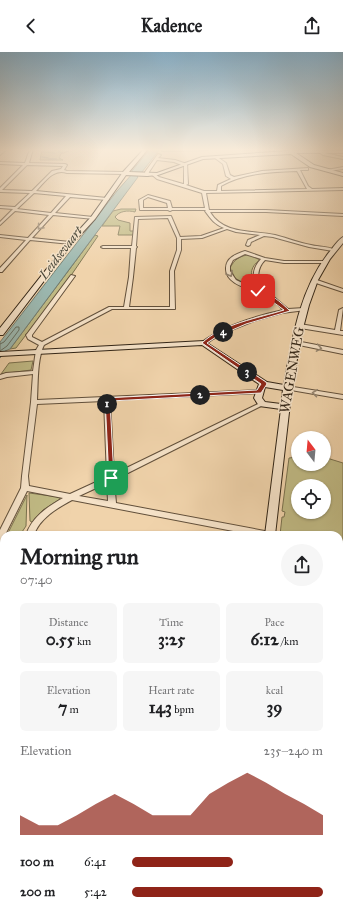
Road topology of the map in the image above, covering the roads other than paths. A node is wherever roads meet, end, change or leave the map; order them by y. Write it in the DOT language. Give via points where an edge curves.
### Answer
graph roads {
  1 [pos="37,189"];
  2 [pos="114,189"];
  3 [pos="194,189"];
  4 [pos="298,189"];
  5 [pos="0,191"];
  6 [pos="219,191"];
  7 [pos="34,192"];
  8 [pos="204,192"];
  9 [pos="69,195"];
  10 [pos="107,199"];
  11 [pos="0,207"];
  12 [pos="15,209"];
  13 [pos="170,210"];
  14 [pos="207,210"];
  15 [pos="52,214"];
  16 [pos="343,215"];
  17 [pos="92,218"];
  18 [pos="1,222"];
  19 [pos="227,228"];
  20 [pos="236,231"];
  21 [pos="0,236"];
  22 [pos="264,236"];
  23 [pos="179,238"];
  24 [pos="30,239"];
  25 [pos="342,241"];
  26 [pos="70,243"];
  27 [pos="248,244"];
  28 [pos="103,247"];
  29 [pos="135,247"];
  30 [pos="333,250"];
  31 [pos="246,252"];
  32 [pos="264,260"];
  33 [pos="324,262"];
  34 [pos="0,271"];
  35 [pos="73,276"];
  36 [pos="315,281"];
  37 [pos="258,291"];
  38 [pos="343,291"];
  39 [pos="126,308"];
  40 [pos="304,309"];
  41 [pos="343,309"];
  42 [pos="287,311"];
  43 [pos="300,326"];
  44 [pos="340,332"];
  45 [pos="0,333"];
  46 [pos="204,343"];
  47 [pos="296,343"];
  48 [pos="40,350"];
  49 [pos="343,352"];
  50 [pos="2,356"];
  51 [pos="36,372"];
  52 [pos="0,377"];
  53 [pos="264,384"];
  54 [pos="287,388"];
  55 [pos="259,391"];
  56 [pos="343,396"];
  57 [pos="107,400"];
  58 [pos="34,402"];
  59 [pos="262,404"];
  60 [pos="285,407"];
  61 [pos="111,478"];
  62 [pos="25,488"];
  63 [pos="72,496"];
  64 [pos="112,504"];
  65 [pos="3,525"];
  66 [pos="31,531"];
  67 [pos="250,531"];
  68 [pos="270,531"];
  1 -- 7 [label="street"];
  2 -- 10 [label="street"];
  3 -- 8 [label="street"];
  4 -- 6 [label="street"];
  5 -- 7 [label="street"];
  6 -- 8 [label="street"];
  7 -- 9 [label="street"];
  7 -- 12 [label="street"];
  8 -- 14 [label="street"];
  9 -- 10 [label="street"];
  9 -- 15 [label="street"];
  10 -- 17 [label="street"];
  11 -- 12 [label="street"];
  12 -- 15 [label="street"];
  12 -- 18 [label="street"];
  13 -- 13 [label="street" via="141,209 141,200 148,196 164,200 169,202"];
  13 -- 14 [label="street"];
  14 -- 16 [label="street"];
  14 -- 19 [label="street" via="213,220"];
  15 -- 17 [label="street"];
  15 -- 24 [label="street, one-way"];
  17 -- 26 [label="street"];
  19 -- 20 [label="street"];
  19 -- 23 [label="street" via="202,237"];
  20 -- 22 [label="street"];
  20 -- 27 [label="street"];
  21 -- 24 [label="street"];
  22 -- 27 [label="street"];
  22 -- 30 [label="street"];
  23 -- 29 [label="street" via="170,218 136,218"];
  23 -- 39 [label="street" via="179,250 172,271 173,308"];
  24 -- 26 [label="street"];
  24 -- 34 [label="street"];
  25 -- 30 [label="street, WAGENWEG"];
  26 -- 45 [label="street"];
  27 -- 31 [label="street"];
  28 -- 29 [label="street"];
  29 -- 39 [label="street"];
  30 -- 33 [label="street, WAGENWEG"];
  31 -- 32 [label="street"];
  31 -- 37 [label="street, one-way" via="231,259 227,268 228,274 242,286"];
  32 -- 33 [label="street"];
  32 -- 37 [label="street" via="259,263 254,274"];
  33 -- 36 [label="street, WAGENWEG"];
  35 -- 48 [label="street" via="29,334"];
  36 -- 38 [label="street"];
  36 -- 40 [label="street, WAGENWEG"];
  37 -- 42 [label="street"];
  39 -- 48 [label="street" via="111,308"];
  40 -- 42 [label="street"];
  40 -- 43 [label="street, WAGENWEG"];
  41 -- 44 [label="street"];
  42 -- 46 [label="street" via="244,323"];
  43 -- 44 [label="street"];
  43 -- 47 [label="street, WAGENWEG"];
  46 -- 48 [label="street" via="66,351"];
  46 -- 53 [label="street"];
  47 -- 49 [label="street, one-way"];
  47 -- 54 [label="street, WAGENWEG"];
  48 -- 50 [label="street"];
  48 -- 51 [label="street"];
  51 -- 52 [label="street"];
  51 -- 58 [label="street"];
  53 -- 54 [label="street"];
  53 -- 55 [label="street, WAGENWEG"];
  56 -- 54 [label="street, one-way"];
  54 -- 60 [label="street, WAGENWEG"];
  55 -- 57 [label="street"];
  55 -- 59 [label="street, WAGENWEG" via="258,398"];
  57 -- 58 [label="street"];
  57 -- 61 [label="street"];
  58 -- 62 [label="street" via="24,476"];
  59 -- 60 [label="street"];
  59 -- 61 [label="street"];
  60 -- 68 [label="street, WAGENWEG"];
  61 -- 63 [label="street"];
  61 -- 64 [label="street"];
  62 -- 63 [label="street"];
  62 -- 65 [label="street"];
  63 -- 64 [label="street"];
  63 -- 66 [label="street" via="39,519"];
  64 -- 67 [label="street"];
}
